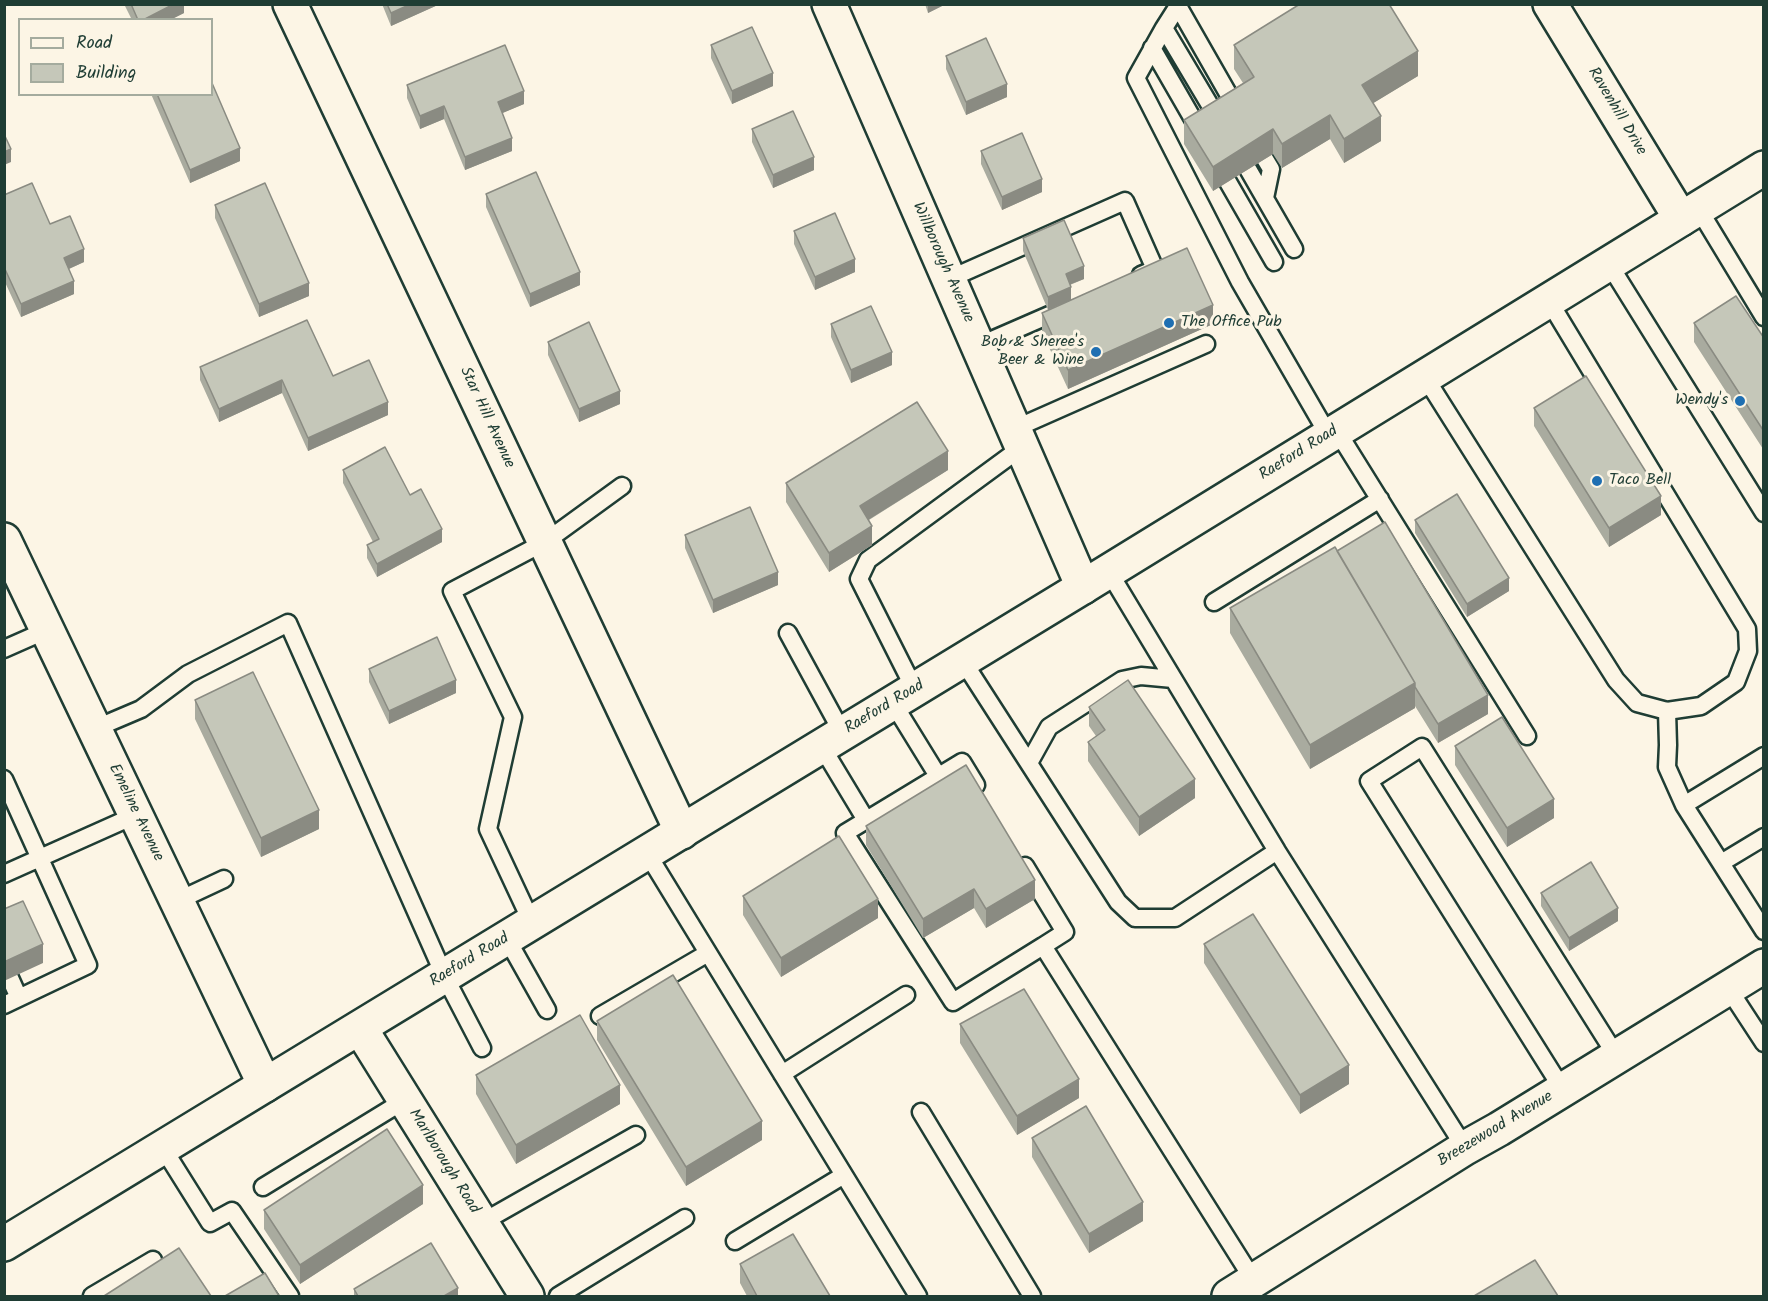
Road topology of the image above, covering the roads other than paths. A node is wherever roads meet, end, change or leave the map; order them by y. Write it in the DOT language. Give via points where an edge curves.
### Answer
graph roads {
  1 [pos="290,4"];
  2 [pos="829,4"];
  3 [pos="1550,4"];
  4 [pos="1164,28"];
  5 [pos="1152,48"];
  6 [pos="1238,111"];
  7 [pos="1220,122"];
  8 [pos="1201,134"];
  9 [pos="1265,159"];
  10 [pos="1764,168"];
  11 [pos="1248,169"];
  12 [pos="1228,182"];
  13 [pos="1265,198"];
  14 [pos="1690,214"];
  15 [pos="1294,249"];
  16 [pos="1274,262"];
  17 [pos="1609,264"];
  18 [pos="949,279"];
  19 [pos="1124,283"];
  20 [pos="1082,301"];
  21 [pos="1548,301"];
  22 [pos="1764,317"];
  23 [pos="1206,344"];
  24 [pos="978,346"];
  25 [pos="1425,377"];
  26 [pos="1333,433"];
  27 [pos="1018,438"];
  28 [pos="622,486"];
  29 [pos="1380,499"];
  30 [pos="1764,513"];
  31 [pos="4,540"];
  32 [pos="545,542"];
  33 [pos="1096,580"];
  34 [pos="1214,602"];
  35 [pos="47,630"];
  36 [pos="788,633"];
  37 [pos="4,649"];
  38 [pos="963,661"];
  39 [pos="1173,679"];
  40 [pos="904,696"];
  41 [pos="1667,711"];
  42 [pos="94,729"];
  43 [pos="1527,736"];
  44 [pos="832,741"];
  45 [pos="1764,756"];
  46 [pos="1029,763"];
  47 [pos="938,776"];
  48 [pos="4,779"];
  49 [pos="986,802"];
  50 [pos="1684,805"];
  51 [pos="136,815"];
  52 [pos="866,820"];
  53 [pos="682,832"];
  54 [pos="1764,837"];
  55 [pos="1276,851"];
  56 [pos="1016,852"];
  57 [pos="647,854"];
  58 [pos="41,858"];
  59 [pos="1721,863"];
  60 [pos="4,874"];
  61 [pos="224,879"];
  62 [pos="177,901"];
  63 [pos="520,931"];
  64 [pos="1764,931"];
  65 [pos="1043,946"];
  66 [pos="708,953"];
  67 [pos="1764,966"];
  68 [pos="445,976"];
  69 [pos="9,978"];
  70 [pos="1728,988"];
  71 [pos="906,995"];
  72 [pos="12,1001"];
  73 [pos="547,1010"];
  74 [pos="600,1016"];
  75 [pos="360,1028"];
  76 [pos="1764,1043"];
  77 [pos="482,1048"];
  78 [pos="1617,1057"];
  79 [pos="782,1074"];
  80 [pos="266,1085"];
  81 [pos="1563,1090"];
  82 [pos="405,1100"];
  83 [pos="921,1112"];
  84 [pos="636,1135"];
  85 [pos="163,1148"];
  86 [pos="1465,1148"];
  87 [pos="844,1175"];
  88 [pos="262,1187"];
  89 [pos="685,1218"];
  90 [pos="482,1223"];
  91 [pos="735,1241"];
  92 [pos="4,1244"];
  93 [pos="153,1260"];
  94 [pos="1242,1289"];
  95 [pos="519,1293"];
  96 [pos="92,1296"];
  97 [pos="290,1296"];
  98 [pos="558,1296"];
  99 [pos="918,1296"];
  100 [pos="1032,1296"];
  1 -- 32 [label="street, Star Hill Avenue"];
  2 -- 18 [label="street, Willborough Avenue"];
  3 -- 14 [label="street, Ravenhill Drive"];
  4 -- 5 [label="lane"];
  4 -- 6 [label="lane" via="1178,6"];
  4 -- 7 [label="lane"];
  5 -- 8 [label="lane"];
  5 -- 26 [label="lane" via="1136,78 1240,282"];
  9 -- 13 [label="lane" via="1271,169"];
  10 -- 14 [label="street, Raeford Road"];
  11 -- 13 [label="lane"];
  12 -- 16 [label="lane"];
  13 -- 15 [label="lane"];
  14 -- 17 [label="street, Raeford Road"];
  14 -- 22 [label="lane"];
  17 -- 21 [label="street, Raeford Road"];
  17 -- 30 [label="lane"];
  18 -- 19 [label="lane" via="1125,201 1155,269"];
  18 -- 24 [label="street, Willborough Avenue"];
  20 -- 24 [label="lane"];
  21 -- 25 [label="street, Raeford Road"];
  21 -- 41 [label="lane" via="1747,629 1748,651 1736,682 1701,706"];
  23 -- 27 [label="lane"];
  24 -- 27 [label="street, Willborough Avenue"];
  25 -- 26 [label="street, Raeford Road"];
  25 -- 41 [label="lane" via="1616,680 1637,703"];
  26 -- 29 [label="lane"];
  26 -- 33 [label="street, Raeford Road"];
  27 -- 33 [label="street, Willborough Avenue"];
  27 -- 40 [label="lane" via="868,560 859,579"];
  28 -- 32 [label="lane"];
  29 -- 34 [label="lane"];
  29 -- 43 [label="lane"];
  31 -- 35 [label="street, Emeline Avenue"];
  32 -- 53 [label="street, Star Hill Avenue"];
  32 -- 63 [label="lane" via="453,591 513,717 488,829"];
  33 -- 38 [label="street, Raeford Road"];
  33 -- 39 [label="lane"];
  35 -- 37 [label="lane"];
  35 -- 42 [label="street, Emeline Avenue"];
  36 -- 44 [label="lane"];
  38 -- 40 [label="street, Raeford Road"];
  38 -- 46 [label="lane"];
  39 -- 46 [label="lane" via="1142,676 1122,680 1049,727"];
  39 -- 55 [label="lane"];
  40 -- 44 [label="street, Raeford Road"];
  40 -- 47 [label="lane"];
  41 -- 50 [label="lane" via="1667,767"];
  42 -- 51 [label="street, Emeline Avenue"];
  42 -- 68 [label="lane" via="141,709 188,674 288,623"];
  44 -- 52 [label="lane"];
  44 -- 53 [label="street, Raeford Road"];
  45 -- 50 [label="lane"];
  46 -- 55 [label="lane" via="1118,902 1136,918 1175,918"];
  47 -- 49 [label="lane" via="962,762"];
  47 -- 52 [label="lane"];
  48 -- 58 [label="lane"];
  50 -- 59 [label="lane"];
  51 -- 58 [label="lane"];
  51 -- 62 [label="street, Emeline Avenue"];
  52 -- 65 [label="lane" via="845,833 953,1002"];
  53 -- 57 [label="street, Raeford Road"];
  54 -- 59 [label="lane"];
  55 -- 86 [label="lane"];
  56 -- 65 [label="lane" via="1065,932"];
  57 -- 63 [label="street, Raeford Road"];
  57 -- 66 [label="lane"];
  58 -- 60 [label="lane"];
  58 -- 72 [label="lane" via="88,964"];
  59 -- 64 [label="lane"];
  61 -- 62 [label="lane"];
  62 -- 80 [label="street, Emeline Avenue"];
  63 -- 68 [label="street, Raeford Road"];
  63 -- 73 [label="lane"];
  65 -- 94 [label="lane"];
  66 -- 74 [label="lane"];
  66 -- 79 [label="lane"];
  67 -- 70 [label="street, Breezewood Avenue"];
  68 -- 75 [label="street, Raeford Road"];
  68 -- 77 [label="lane"];
  69 -- 72 [label="lane"];
  70 -- 76 [label="lane"];
  70 -- 78 [label="street, Breezewood Avenue"];
  71 -- 79 [label="lane"];
  75 -- 80 [label="street, Raeford Road"];
  75 -- 82 [label="street, Marlborough Road"];
  78 -- 81 [label="street, Breezewood Avenue"];
  78 -- 81 [label="lane" via="1422,747 1369,781"];
  79 -- 87 [label="lane"];
  80 -- 85 [label="street, Raeford Road"];
  81 -- 86 [label="street, Breezewood Avenue"];
  82 -- 88 [label="lane"];
  82 -- 90 [label="street, Marlborough Road"];
  83 -- 100 [label="lane"];
  84 -- 90 [label="lane"];
  85 -- 92 [label="street, Raeford Road"];
  85 -- 97 [label="lane" via="210,1223 232,1211"];
  86 -- 94 [label="street, Breezewood Avenue"];
  87 -- 91 [label="lane"];
  87 -- 99 [label="lane"];
  89 -- 98 [label="lane"];
  90 -- 95 [label="street, Marlborough Road"];
  93 -- 96 [label="lane"];
}
